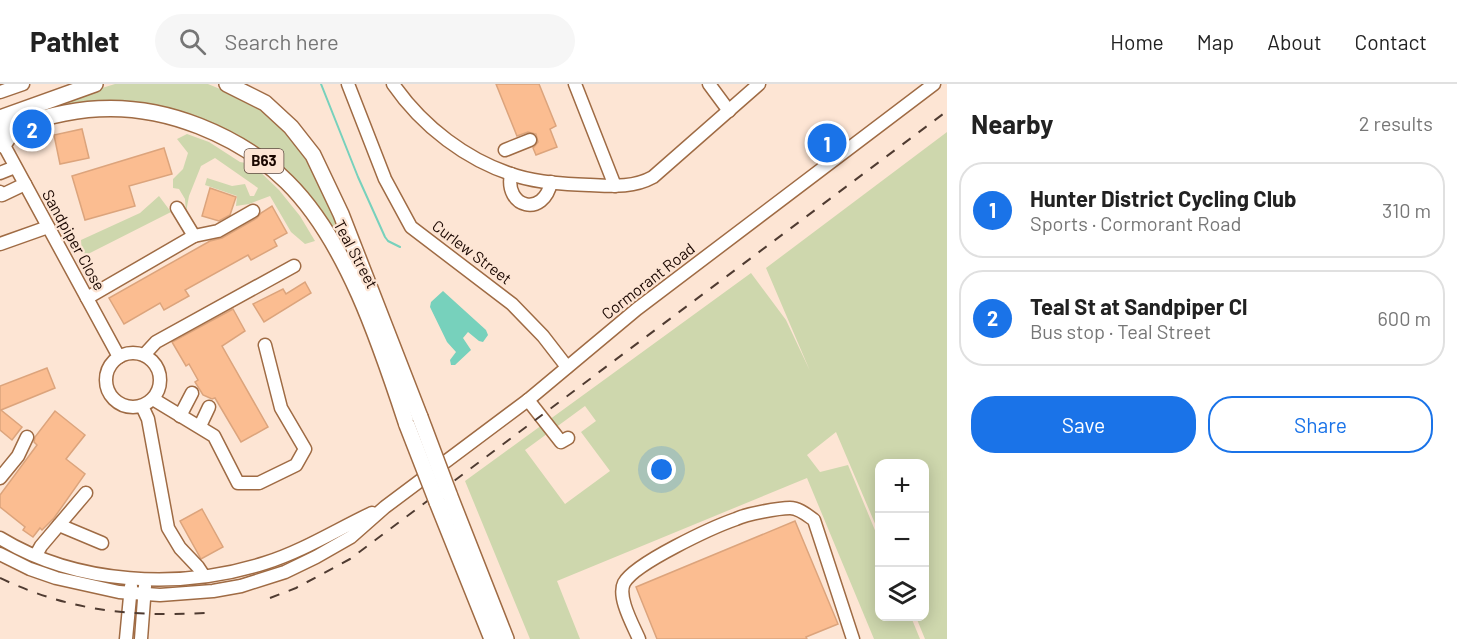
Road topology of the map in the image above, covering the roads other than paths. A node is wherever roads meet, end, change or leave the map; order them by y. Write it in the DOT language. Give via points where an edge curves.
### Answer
graph roads {
  1 [pos="23,84"];
  2 [pos="95,84"];
  3 [pos="226,84"];
  4 [pos="348,84"];
  5 [pos="393,84"];
  6 [pos="575,84"];
  7 [pos="709,84"];
  8 [pos="759,84"];
  9 [pos="934,84"];
  10 [pos="0,92"];
  11 [pos="729,111"];
  12 [pos="0,118"];
  13 [pos="1,138"];
  14 [pos="530,140"];
  15 [pos="505,150"];
  16 [pos="15,167"];
  17 [pos="0,173"];
  18 [pos="511,174"];
  19 [pos="551,182"];
  20 [pos="25,184"];
  21 [pos="615,186"];
  22 [pos="0,192"];
  23 [pos="177,208"];
  24 [pos="253,211"];
  25 [pos="48,227"];
  26 [pos="194,236"];
  27 [pos="0,244"];
  28 [pos="294,266"];
  29 [pos="87,298"];
  30 [pos="265,345"];
  31 [pos="144,355"];
  32 [pos="119,357"];
  33 [pos="567,368"];
  34 [pos="192,393"];
  35 [pos="153,399"];
  36 [pos="528,400"];
  37 [pos="142,406"];
  38 [pos="209,408"];
  39 [pos="180,416"];
  40 [pos="414,421"];
  41 [pos="200,426"];
  42 [pos="27,437"];
  43 [pos="568,438"];
  44 [pos="0,478"];
  45 [pos="86,493"];
  46 [pos="443,498"];
  47 [pos="385,507"];
  48 [pos="59,525"];
  49 [pos="0,538"];
  50 [pos="102,543"];
  51 [pos="0,554"];
  52 [pos="458,554"];
  53 [pos="36,555"];
  54 [pos="204,576"];
  55 [pos="131,578"];
  56 [pos="146,579"];
  57 [pos="130,593"];
  58 [pos="145,594"];
  59 [pos="126,639"];
  60 [pos="141,639"];
  61 [pos="482,639"];
  62 [pos="492,639"];
  63 [pos="507,639"];
  64 [pos="639,639"];
  65 [pos="853,639"];
  1 -- 10 [label="street"];
  2 -- 12 [label="main road"];
  3 -- 40 [label="main road, Teal Street / B63" via="265,103 313,154 341,214"];
  4 -- 33 [label="street, Curlew Street" via="385,179 411,227 512,304"];
  5 -- 18 [label="street" via="411,108 442,136"];
  6 -- 21 [label="street"];
  7 -- 11 [label="street"];
  8 -- 11 [label="street"];
  9 -- 33 [label="street, Cormorant Road" via="693,266"];
  11 -- 21 [label="street" via="653,177 642,183"];
  13 -- 16 [label="street, Sandpiper Close"];
  13 -- 40 [label="main road, Teal Street / B63" via="49,116 81,109 114,108 190,122 262,160 289,183 321,225 350,276"];
  14 -- 15 [label="street"];
  16 -- 17 [label="street"];
  16 -- 20 [label="street, Sandpiper Close"];
  18 -- 19 [label="street"];
  18 -- 19 [label="street" via="510,190 523,204 535,205 543,200"];
  19 -- 21 [label="street"];
  20 -- 22 [label="street" via="2,195"];
  20 -- 25 [label="street, Sandpiper Close"];
  23 -- 26 [label="street"];
  24 -- 26 [label="street" via="218,231"];
  25 -- 27 [label="street"];
  25 -- 29 [label="street, Sandpiper Close"];
  26 -- 29 [label="street"];
  28 -- 31 [label="street" via="156,342"];
  29 -- 32 [label="street, Sandpiper Close"];
  30 -- 41 [label="street" via="281,408 305,449 296,465 258,483 238,483 214,436"];
  31 -- 32 [label="street" via="131,353"];
  31 -- 35 [label="street" via="160,374 160,387"];
  32 -- 37 [label="street" via="108,370 108,392 124,406"];
  33 -- 36 [label="street, Cormorant Road"];
  34 -- 39 [label="street"];
  35 -- 37 [label="street"];
  35 -- 39 [label="street"];
  36 -- 43 [label="street" via="561,442"];
  36 -- 47 [label="street, Cormorant Road"];
  37 -- 54 [label="street" via="148,419 168,528"];
  38 -- 41 [label="street"];
  39 -- 41 [label="street"];
  40 -- 46 [label="main road, Teal Street / B63, bridge"];
  42 -- 44 [label="street"];
  45 -- 48 [label="street"];
  46 -- 52 [label="main road, Teal Street / B63"];
  46 -- 63 [label="main road, Teal Street / B63"];
  47 -- 54 [label="street, Cormorant Road" via="304,549 264,564"];
  47 -- 58 [label="street, Cormorant Road" via="351,537 285,573 213,591"];
  48 -- 50 [label="street"];
  48 -- 53 [label="street"];
  49 -- 53 [label="street, Cormorant Road"];
  51 -- 57 [label="street, Cormorant Road" via="56,578"];
  52 -- 61 [label="main road"];
  52 -- 62 [label="main road, Teal Street / B63"];
  53 -- 55 [label="street, Cormorant Road" via="79,570"];
  54 -- 56 [label="street, Cormorant Road"];
  55 -- 56 [label="street, Cormorant Road"];
  55 -- 57 [label="street"];
  56 -- 58 [label="street"];
  57 -- 58 [label="street, Cormorant Road"];
  57 -- 59 [label="street"];
  58 -- 60 [label="street"];
  64 -- 65 [label="street" via="621,594 624,582 639,568 738,518 792,507 814,520"];
}
